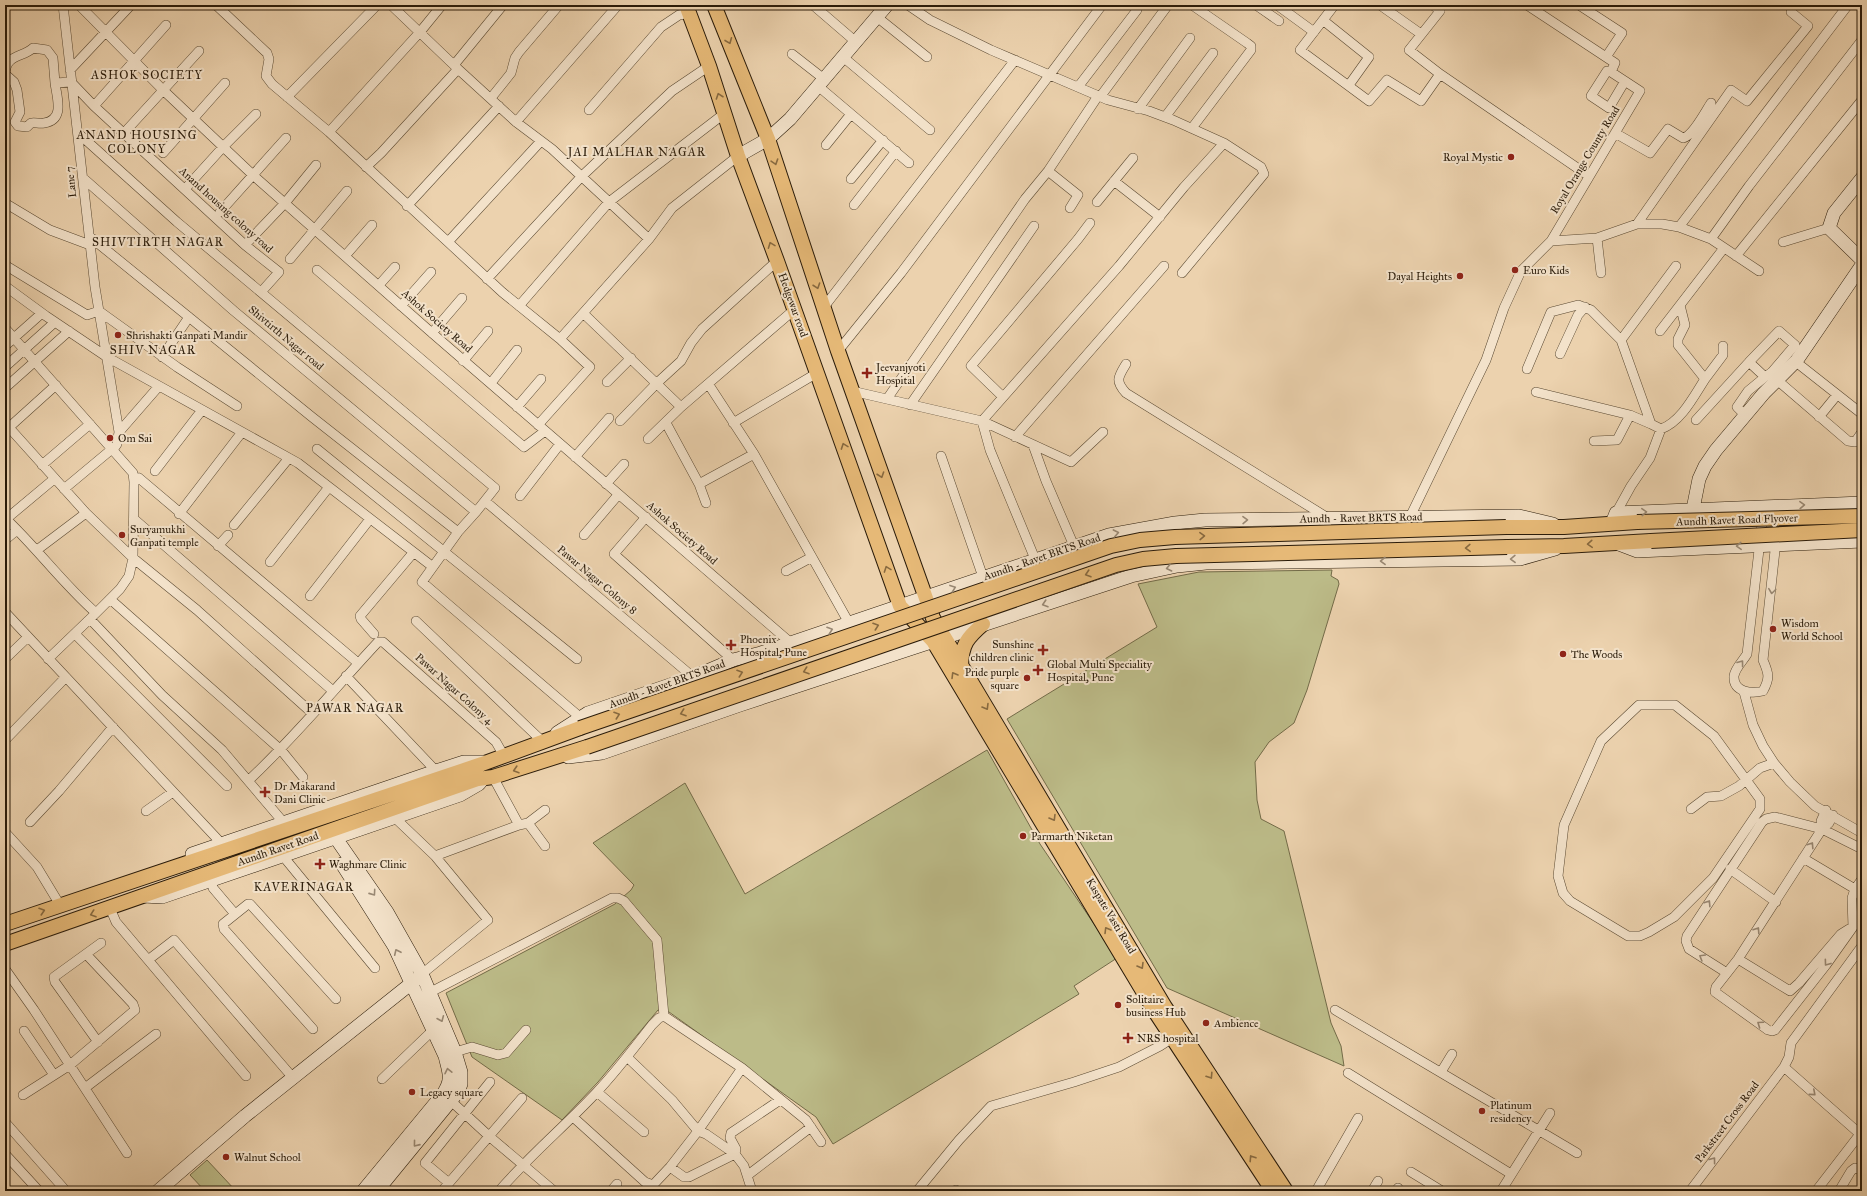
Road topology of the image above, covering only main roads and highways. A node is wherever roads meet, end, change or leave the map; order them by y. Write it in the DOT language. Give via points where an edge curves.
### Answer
graph roads {
  1 [pos="714,5"];
  2 [pos="687,9"];
  3 [pos="1862,516"];
  4 [pos="1564,527"];
  5 [pos="1862,530"];
  6 [pos="1564,546"];
  7 [pos="983,624"];
  8 [pos="938,639"];
  9 [pos="961,665"];
  10 [pos="1016,769"];
  11 [pos="7,921"];
  12 [pos="5,944"];
  13 [pos="1177,1035"];
  14 [pos="1273,1191"];
  15 [pos="1286,1191"];
  1 -- 8 [label="main road, one-way" via="768,139 838,351 933,618"];
  8 -- 2 [label="main road, Hedgewar road, one-way" via="900,606"];
  3 -- 4 [label="main road, Aundh Ravet Road Flyover, bridge" via="1636,522 1614,518"];
  11 -- 4 [label="main road, Aundh Ravet Road, one-way, bridge" via="139,880 504,756 581,723 1111,546 1175,537"];
  5 -- 6 [label="main road, Aundh Ravet Road Flyover, one-way, bridge"];
  6 -- 12 [label="main road, Aundh Ravet Road, one-way, bridge" via="1176,556 1116,565"];
  7 -- 9 [label="main road" via="965,644"];
  8 -- 9 [label="main road, Kaspate Vasti Road"];
  10 -- 8 [label="main road, Kaspate Vasti Road, one-way"];
  9 -- 10 [label="main road, Kaspate Vasti Road, one-way"];
  10 -- 13 [label="main road, Kaspate Vasti Road"];
  14 -- 13 [label="main road, Kaspate Vasti Road, one-way"];
  13 -- 15 [label="main road, Kaspate Vasti Road, one-way"];
}
